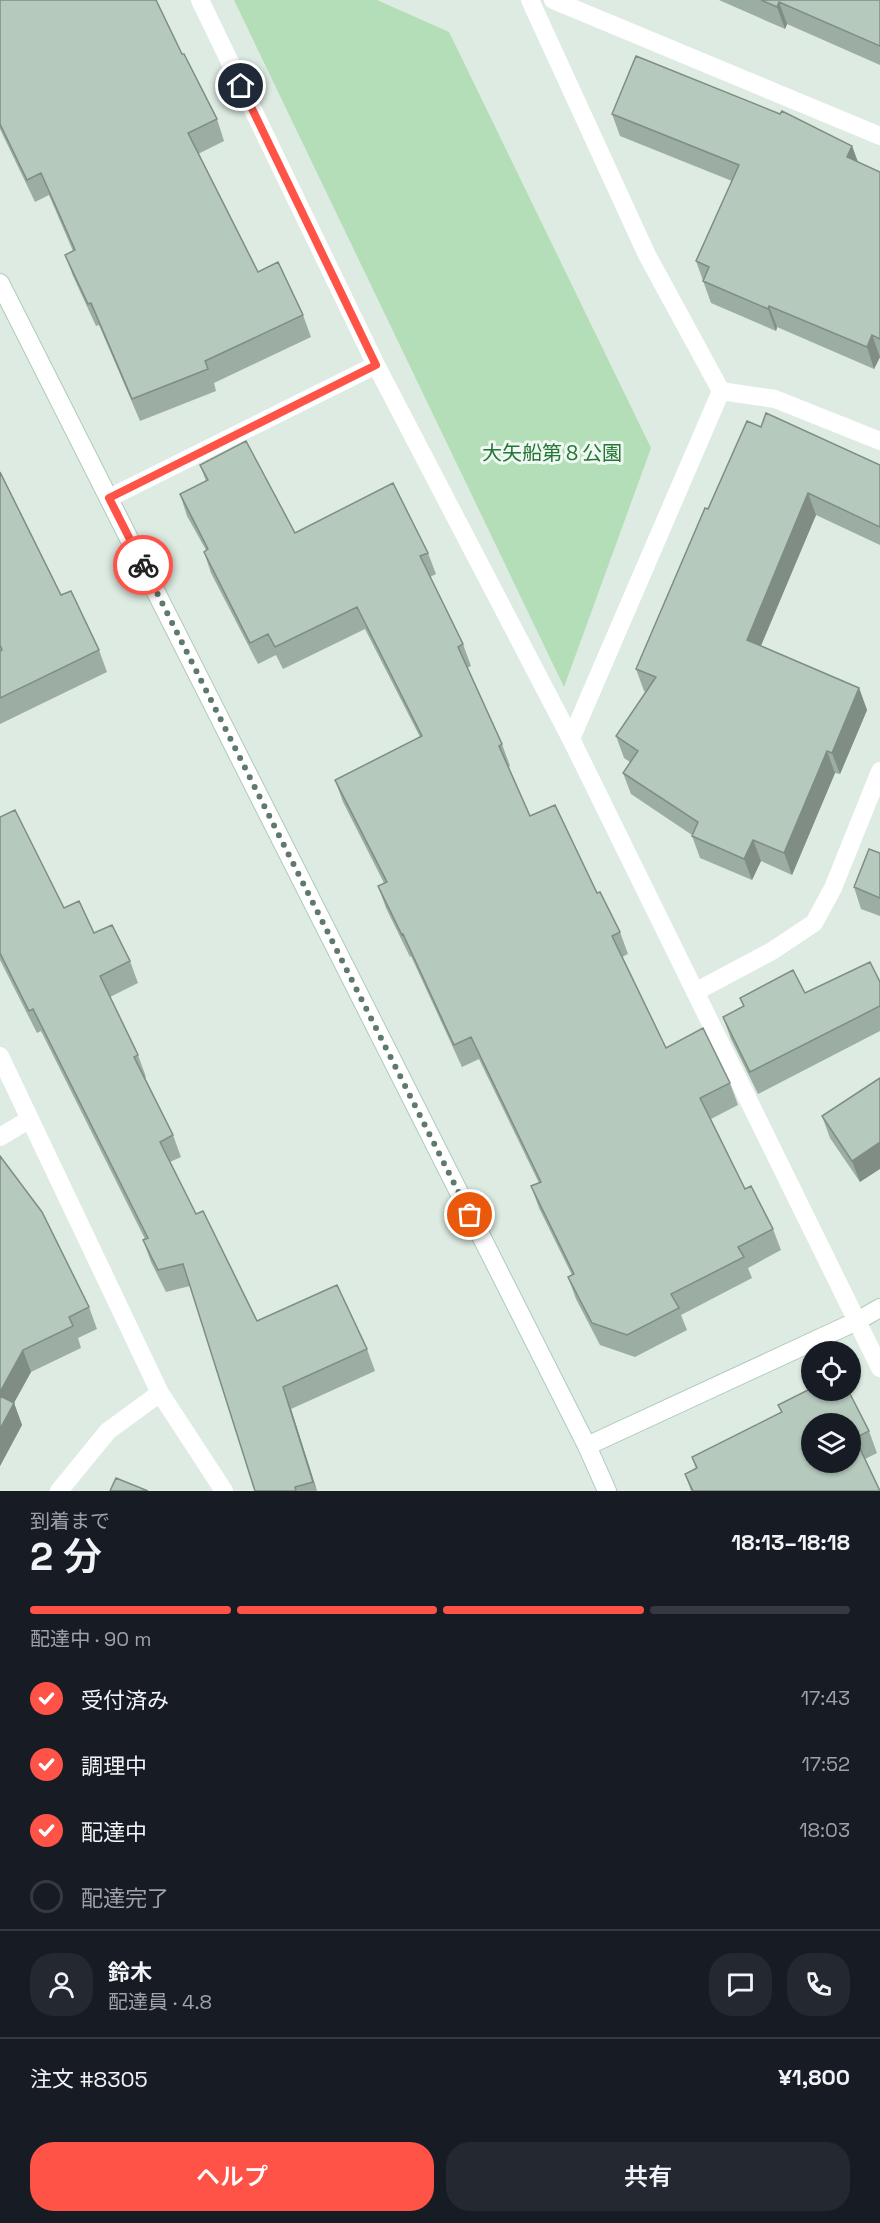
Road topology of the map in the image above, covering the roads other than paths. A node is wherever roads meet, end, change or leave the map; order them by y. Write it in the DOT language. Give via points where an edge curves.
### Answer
graph roads {
  1 [pos="200,0"];
  2 [pos="530,0"];
  3 [pos="552,0"];
  4 [pos="880,136"];
  5 [pos="0,283"];
  6 [pos="376,365"];
  7 [pos="721,391"];
  8 [pos="880,441"];
  9 [pos="109,498"];
  10 [pos="571,739"];
  11 [pos="880,771"];
  12 [pos="695,992"];
  13 [pos="0,1056"];
  14 [pos="30,1119"];
  15 [pos="0,1137"];
  16 [pos="880,1308"];
  17 [pos="857,1321"];
  18 [pos="880,1368"];
  19 [pos="160,1393"];
  20 [pos="586,1446"];
  21 [pos="58,1491"];
  22 [pos="224,1491"];
  23 [pos="607,1491"];
  1 -- 6 [label="street"];
  2 -- 7 [label="street" via="647,255"];
  3 -- 4 [label="street"];
  5 -- 9 [label="street"];
  6 -- 9 [label="street"];
  6 -- 10 [label="street"];
  7 -- 8 [label="street" via="775,399"];
  7 -- 10 [label="street"];
  9 -- 20 [label="street"];
  10 -- 12 [label="street"];
  11 -- 12 [label="street" via="833,888 814,923 772,951"];
  12 -- 17 [label="street"];
  13 -- 14 [label="street"];
  14 -- 15 [label="street"];
  14 -- 19 [label="street"];
  16 -- 17 [label="street"];
  17 -- 18 [label="street"];
  17 -- 20 [label="street"];
  19 -- 21 [label="street" via="108,1431"];
  19 -- 22 [label="street"];
  20 -- 23 [label="street"];
}
